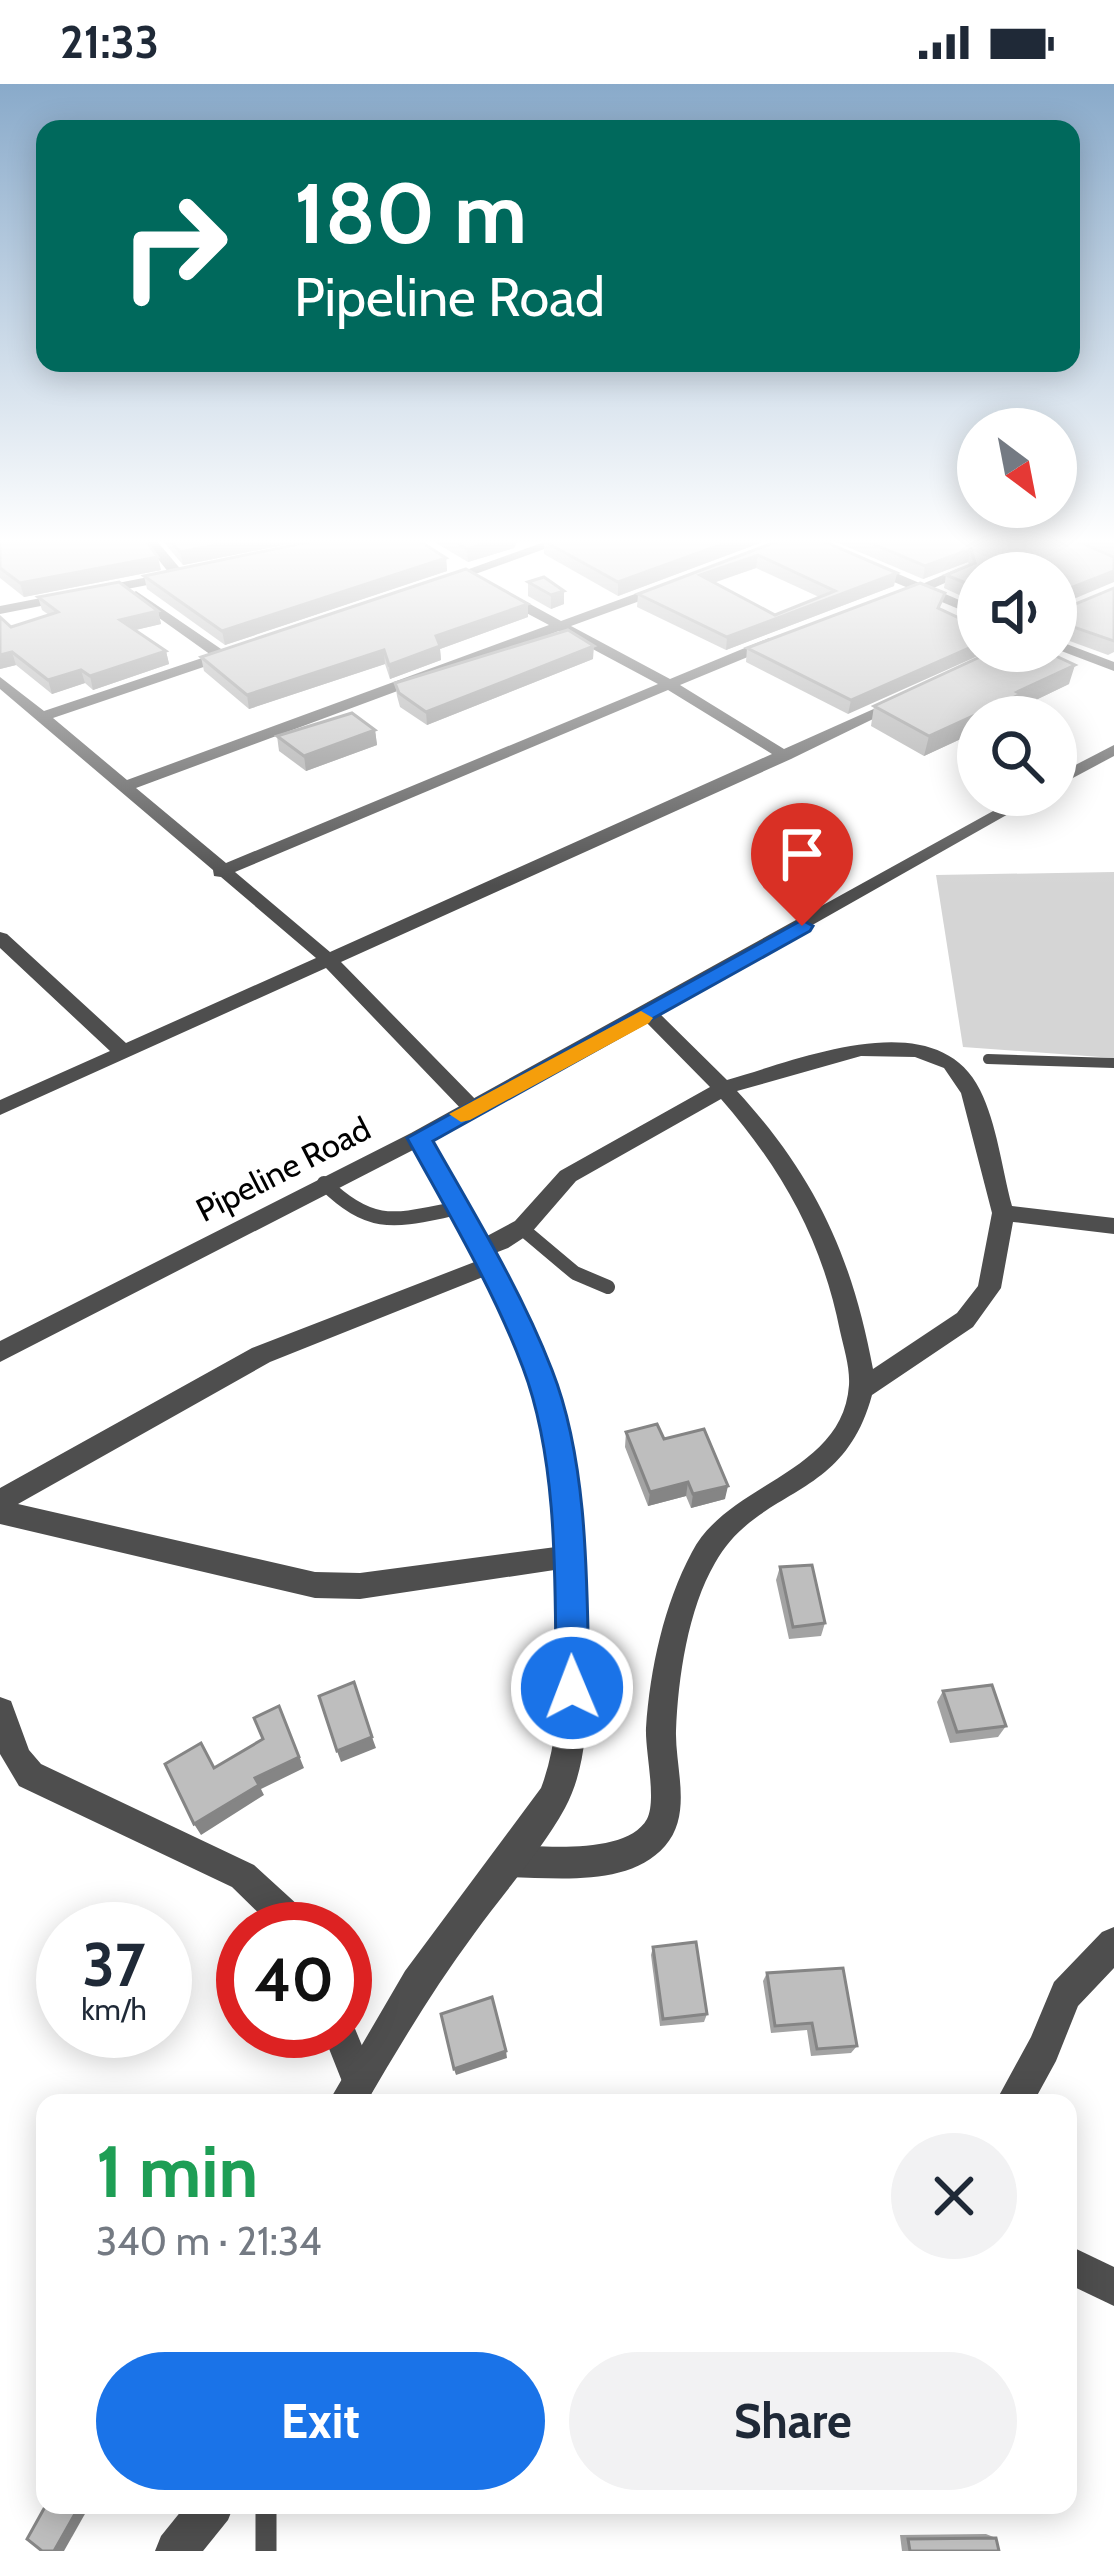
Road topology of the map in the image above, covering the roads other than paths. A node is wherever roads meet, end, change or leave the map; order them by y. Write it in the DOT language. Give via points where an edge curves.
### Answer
graph roads {
  1 [pos="477,655"];
  2 [pos="614,655"];
  3 [pos="739,655"];
  4 [pos="222,656"];
  5 [pos="0,681"];
  6 [pos="666,683"];
  7 [pos="930,689"];
  8 [pos="44,716"];
  9 [pos="1114,751"];
  10 [pos="785,756"];
  11 [pos="1077,771"];
  12 [pos="127,786"];
  13 [pos="997,816"];
  14 [pos="220,872"];
  15 [pos="4,947"];
  16 [pos="330,961"];
  17 [pos="649,1014"];
  18 [pos="124,1053"];
  19 [pos="988,1059"];
  20 [pos="1114,1063"];
  21 [pos="725,1088"];
  22 [pos="0,1108"];
  23 [pos="472,1108"];
  24 [pos="419,1138"];
  25 [pos="324,1184"];
  26 [pos="459,1208"];
  27 [pos="1003,1213"];
  28 [pos="1114,1226"];
  29 [pos="525,1231"];
  30 [pos="486,1257"];
  31 [pos="608,1287"];
  32 [pos="0,1352"];
  33 [pos="862,1389"];
  34 [pos="0,1501"];
  35 [pos="0,1512"];
  36 [pos="571,1557"];
  37 [pos="0,1711"];
  38 [pos="509,1861"];
  39 [pos="277,1902"];
  40 [pos="1114,1944"];
  41 [pos="345,2058"];
  42 [pos="353,2092"];
  43 [pos="1018,2094"];
  44 [pos="1077,2268"];
  45 [pos="1114,2287"];
  46 [pos="206,2514"];
  47 [pos="266,2514"];
  48 [pos="176,2551"];
  49 [pos="266,2551"];
  1 -- 12 [label="street"];
  2 -- 6 [label="street"];
  3 -- 6 [label="street"];
  4 -- 8 [label="street"];
  5 -- 8 [label="street"];
  6 -- 10 [label="street"];
  6 -- 14 [label="street"];
  7 -- 10 [label="street"];
  8 -- 12 [label="street"];
  9 -- 11 [label="street"];
  10 -- 16 [label="street"];
  12 -- 14 [label="street"];
  13 -- 17 [label="street, Pipeline Road"];
  14 -- 16 [label="street"];
  15 -- 18 [label="street"];
  16 -- 18 [label="street"];
  16 -- 23 [label="street"];
  17 -- 21 [label="street"];
  17 -- 23 [label="street, Pipeline Road"];
  18 -- 22 [label="street"];
  19 -- 20 [label="lane"];
  21 -- 27 [label="street" via="861,1049 917,1051 951,1063 971,1092"];
  21 -- 29 [label="street" via="568,1176"];
  21 -- 33 [label="street" via="821,1219 840,1261"];
  23 -- 24 [label="street, Pipeline Road"];
  24 -- 25 [label="street, Pipeline Road"];
  24 -- 26 [label="street"];
  25 -- 26 [label="lane" via="354,1216 370,1221"];
  25 -- 32 [label="street, Pipeline Road"];
  26 -- 30 [label="street"];
  27 -- 28 [label="street"];
  27 -- 33 [label="street" via="989,1288 965,1321"];
  29 -- 30 [label="street"];
  29 -- 31 [label="lane" via="575,1273"];
  30 -- 34 [label="street" via="261,1355"];
  30 -- 36 [label="street" via="550,1409"];
  33 -- 38 [label="street" via="850,1426 823,1464 727,1525 704,1556 674,1651 660,1745 659,1830 640,1848 580,1862"];
  35 -- 36 [label="street" via="315,1585"];
  36 -- 38 [label="street" via="568,1764"];
  37 -- 39 [label="street" via="30,1775 243,1876"];
  38 -- 42 [label="street" via="417,1983"];
  40 -- 43 [label="street" via="1066,1994"];
  41 -- 42 [label="street"];
  44 -- 45 [label="street"];
  46 -- 48 [label="street"];
  47 -- 49 [label="lane"];
}
